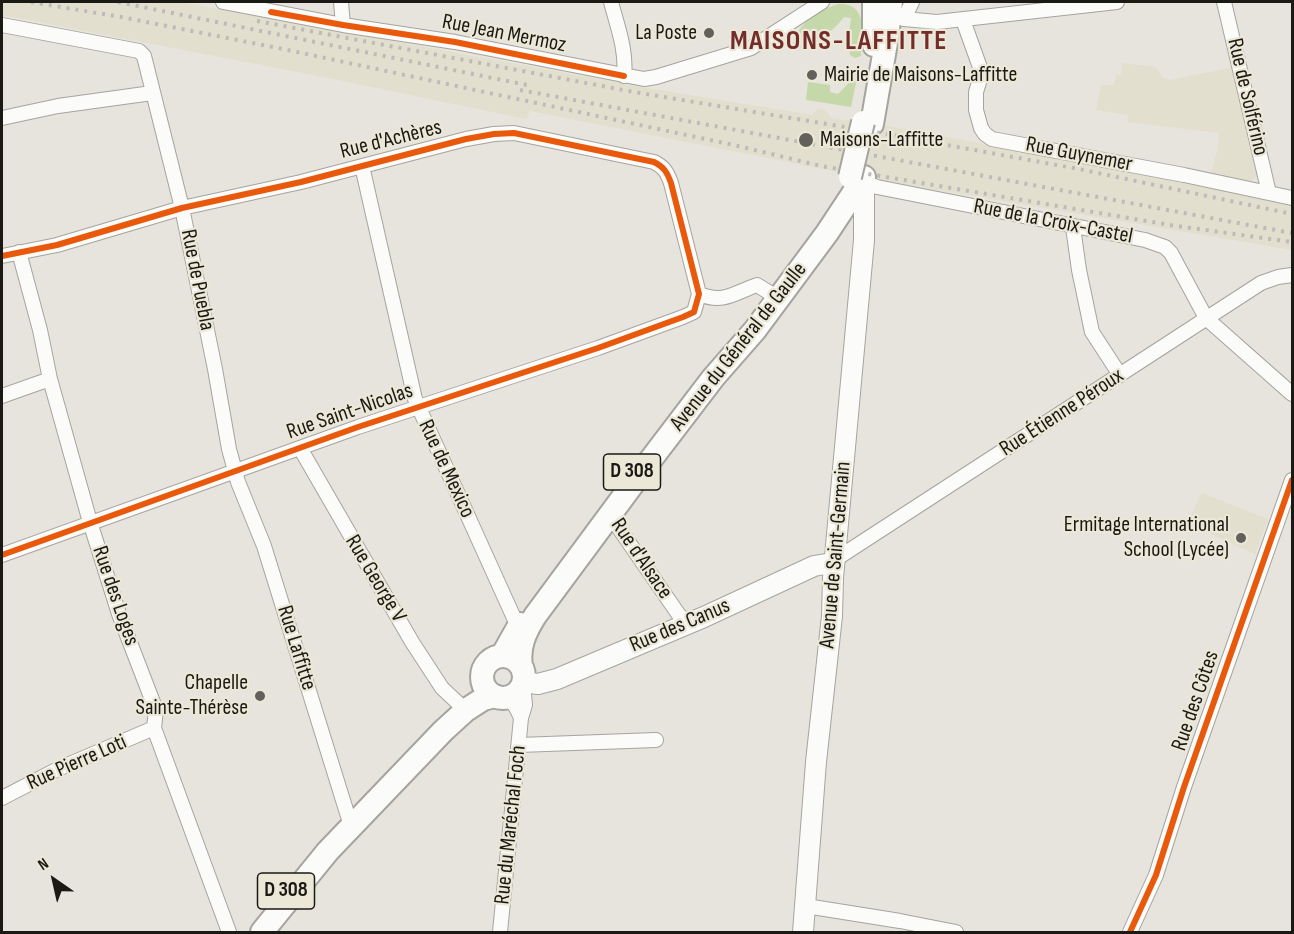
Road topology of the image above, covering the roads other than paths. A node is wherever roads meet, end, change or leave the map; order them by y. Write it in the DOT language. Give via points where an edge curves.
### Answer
graph roads {
  1 [pos="223,2"];
  2 [pos="341,2"];
  3 [pos="611,2"];
  4 [pos="822,2"];
  5 [pos="912,2"];
  6 [pos="1117,2"];
  7 [pos="1224,2"];
  8 [pos="270,7"];
  9 [pos="883,8"];
  10 [pos="963,20"];
  11 [pos="2,25"];
  12 [pos="343,25"];
  13 [pos="624,76"];
  14 [pos="152,93"];
  15 [pos="2,118"];
  16 [pos="362,166"];
  17 [pos="857,177"];
  18 [pos="1269,193"];
  19 [pos="1293,198"];
  20 [pos="182,208"];
  21 [pos="1073,227"];
  22 [pos="19,252"];
  23 [pos="2,256"];
  24 [pos="1293,275"];
  25 [pos="770,293"];
  26 [pos="699,294"];
  27 [pos="1206,318"];
  28 [pos="758,325"];
  29 [pos="1120,375"];
  30 [pos="50,379"];
  31 [pos="1293,394"];
  32 [pos="2,396"];
  33 [pos="418,408"];
  34 [pos="300,448"];
  35 [pos="639,463"];
  36 [pos="236,471"];
  37 [pos="1293,480"];
  38 [pos="608,518"];
  39 [pos="90,522"];
  40 [pos="2,555"];
  41 [pos="835,563"];
  42 [pos="688,622"];
  43 [pos="520,625"];
  44 [pos="507,680"];
  45 [pos="458,703"];
  46 [pos="521,718"];
  47 [pos="154,728"];
  48 [pos="656,740"];
  49 [pos="519,745"];
  50 [pos="2,798"];
  51 [pos="369,807"];
  52 [pos="351,826"];
  53 [pos="328,852"];
  54 [pos="806,906"];
  55 [pos="230,933"];
  56 [pos="247,933"];
  57 [pos="262,933"];
  58 [pos="500,933"];
  59 [pos="803,933"];
  60 [pos="956,933"];
  61 [pos="1130,933"];
  1 -- 8 [label="street, Rue Jean Mermoz"];
  2 -- 12 [label="street"];
  3 -- 13 [label="street" via="622,44"];
  4 -- 13 [label="street, Rue Jean Mermoz" via="751,48 656,77"];
  5 -- 9 [label="street"];
  6 -- 10 [label="street"];
  7 -- 18 [label="street, Rue de Solférino"];
  8 -- 12 [label="street, Rue Jean Mermoz"];
  9 -- 10 [label="street" via="936,22"];
  9 -- 17 [label="main road, D 308, bridge" via="875,36 868,123"];
  10 -- 18 [label="street, Rue Guynemer" via="982,73 976,110 981,128 992,139"];
  11 -- 14 [label="street, Rue de Puebla" via="139,51 144,56"];
  12 -- 13 [label="street, Rue Jean Mermoz" via="455,42"];
  14 -- 15 [label="street"];
  14 -- 20 [label="street, Rue de Puebla"];
  16 -- 20 [label="street, Rue d'Achères"];
  16 -- 26 [label="street, Rue d'Achères" via="466,139 514,133 654,162 668,173"];
  16 -- 33 [label="street, Rue de Mexico"];
  17 -- 21 [label="street, Rue de la Croix-Castel" via="877,187"];
  17 -- 25 [label="main road, Avenue du Général de Gaulle / D 308"];
  17 -- 28 [label="main road, Avenue du Général de Gaulle / D 308" via="840,213"];
  17 -- 41 [label="main road, Avenue de Saint-Germain" via="864,240"];
  18 -- 19 [label="street, Rue Guynemer"];
  20 -- 22 [label="street, Rue d'Achères" via="57,245"];
  20 -- 36 [label="street, Rue de Puebla"];
  21 -- 27 [label="street, Rue de la Croix-Castel" via="1165,247"];
  21 -- 29 [label="street" via="1092,332"];
  22 -- 23 [label="street, Rue d'Achères"];
  22 -- 30 [label="street, Rue des Loges"];
  24 -- 27 [label="street, Rue Étienne Péroux" via="1261,283"];
  25 -- 26 [label="street" via="758,285 718,299"];
  25 -- 28 [label="street" via="772,300"];
  25 -- 35 [label="main road, Avenue du Général de Gaulle / D 308"];
  26 -- 33 [label="street, Rue Saint-Nicolas" via="694,312 683,317"];
  27 -- 29 [label="street, Rue Étienne Péroux"];
  27 -- 31 [label="street"];
  28 -- 38 [label="main road, Avenue du Général de Gaulle / D 308" via="713,378"];
  29 -- 41 [label="street, Rue Étienne Péroux"];
  30 -- 32 [label="street"];
  30 -- 39 [label="street, Rue des Loges"];
  33 -- 34 [label="street, Rue Saint-Nicolas"];
  33 -- 43 [label="street, Rue de Mexico"];
  34 -- 36 [label="street, Rue Saint-Nicolas"];
  34 -- 45 [label="street, Rue George V" via="412,642 442,688"];
  35 -- 38 [label="street, Rue d'Alsace" via="636,474 609,510"];
  35 -- 43 [label="main road, Avenue du Général de Gaulle / D 308"];
  36 -- 39 [label="street, Rue Saint-Nicolas"];
  36 -- 52 [label="street, Rue Laffitte" via="264,546"];
  37 -- 61 [label="street, Rue des Côtes" via="1156,875"];
  38 -- 42 [label="street, Rue d'Alsace"];
  38 -- 44 [label="main road, Avenue du Général de Gaulle / D 308" via="535,615"];
  39 -- 40 [label="street, Rue Saint-Nicolas"];
  39 -- 47 [label="street, Rue des Loges" via="119,614 156,710"];
  41 -- 42 [label="main road, Rue des Canus" via="814,566"];
  41 -- 54 [label="main road, Avenue de Saint-Germain"];
  42 -- 44 [label="main road, Rue des Canus" via="557,680 538,684"];
  43 -- 44 [label="main road, Avenue du Général de Gaulle / D 308"];
  44 -- 45 [label="main road, Avenue du Général de Gaulle / D 308" via="468,692"];
  44 -- 46 [label="street, Rue du Maréchal Foch" via="510,700"];
  44 -- 46 [label="street, Rue du Maréchal Foch" via="525,705"];
  44 -- 51 [label="main road, Avenue du Général de Gaulle / D 308" via="455,718"];
  45 -- 51 [label="main road, Avenue du Général de Gaulle / D 308"];
  46 -- 49 [label="street, Rue du Maréchal Foch"];
  47 -- 50 [label="street, Rue Pierre Loti"];
  47 -- 55 [label="street, Rue des Loges"];
  48 -- 49 [label="street"];
  49 -- 58 [label="street, Rue du Maréchal Foch"];
  51 -- 52 [label="main road, Avenue du Général de Gaulle / D 308"];
  52 -- 53 [label="main road, Avenue du Général de Gaulle / D 308"];
  53 -- 56 [label="main road, Avenue du Général de Gaulle / D 308"];
  53 -- 57 [label="main road, Avenue du Général de Gaulle / D 308"];
  54 -- 59 [label="main road, Avenue de Saint-Germain"];
  54 -- 60 [label="street"];
}
